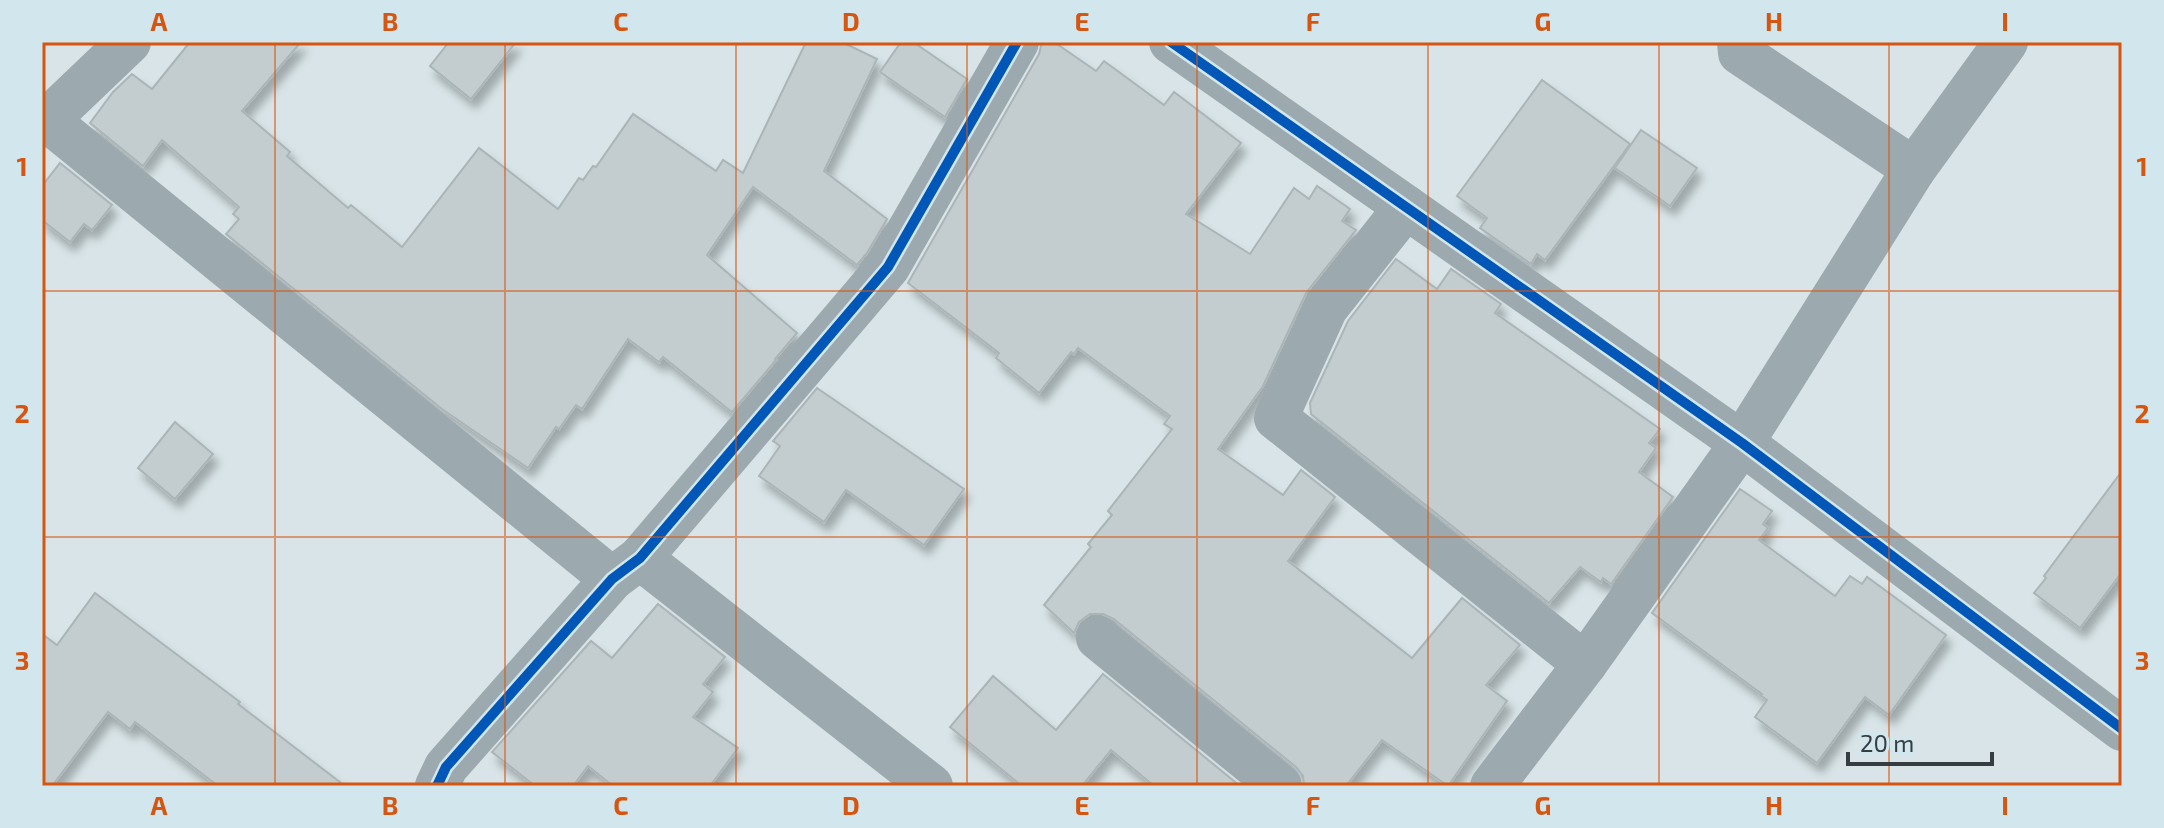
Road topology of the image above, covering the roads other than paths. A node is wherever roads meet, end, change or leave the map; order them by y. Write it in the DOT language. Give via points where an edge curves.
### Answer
graph roads {
  1 [pos="129,42"];
  2 [pos="1017,42"];
  3 [pos="1171,42"];
  4 [pos="1739,42"];
  5 [pos="2006,42"];
  6 [pos="44,120"];
  7 [pos="1914,169"];
  8 [pos="1406,207"];
  9 [pos="1742,443"];
  10 [pos="626,568"];
  11 [pos="1098,638"];
  12 [pos="1585,664"];
  13 [pos="2122,729"];
  14 [pos="437,786"];
  15 [pos="931,786"];
  16 [pos="1280,786"];
  17 [pos="1492,786"];
  1 -- 6 [label="street"];
  2 -- 10 [label="street" via="888,267"];
  3 -- 8 [label="street"];
  4 -- 7 [label="street" via="1740,53"];
  5 -- 7 [label="street"];
  6 -- 10 [label="street"];
  7 -- 9 [label="street"];
  8 -- 9 [label="street"];
  8 -- 12 [label="street" via="1326,308 1276,418"];
  9 -- 12 [label="street"];
  9 -- 13 [label="street"];
  10 -- 14 [label="street" via="446,767"];
  10 -- 15 [label="street"];
  11 -- 16 [label="street"];
  12 -- 17 [label="street"];
}
